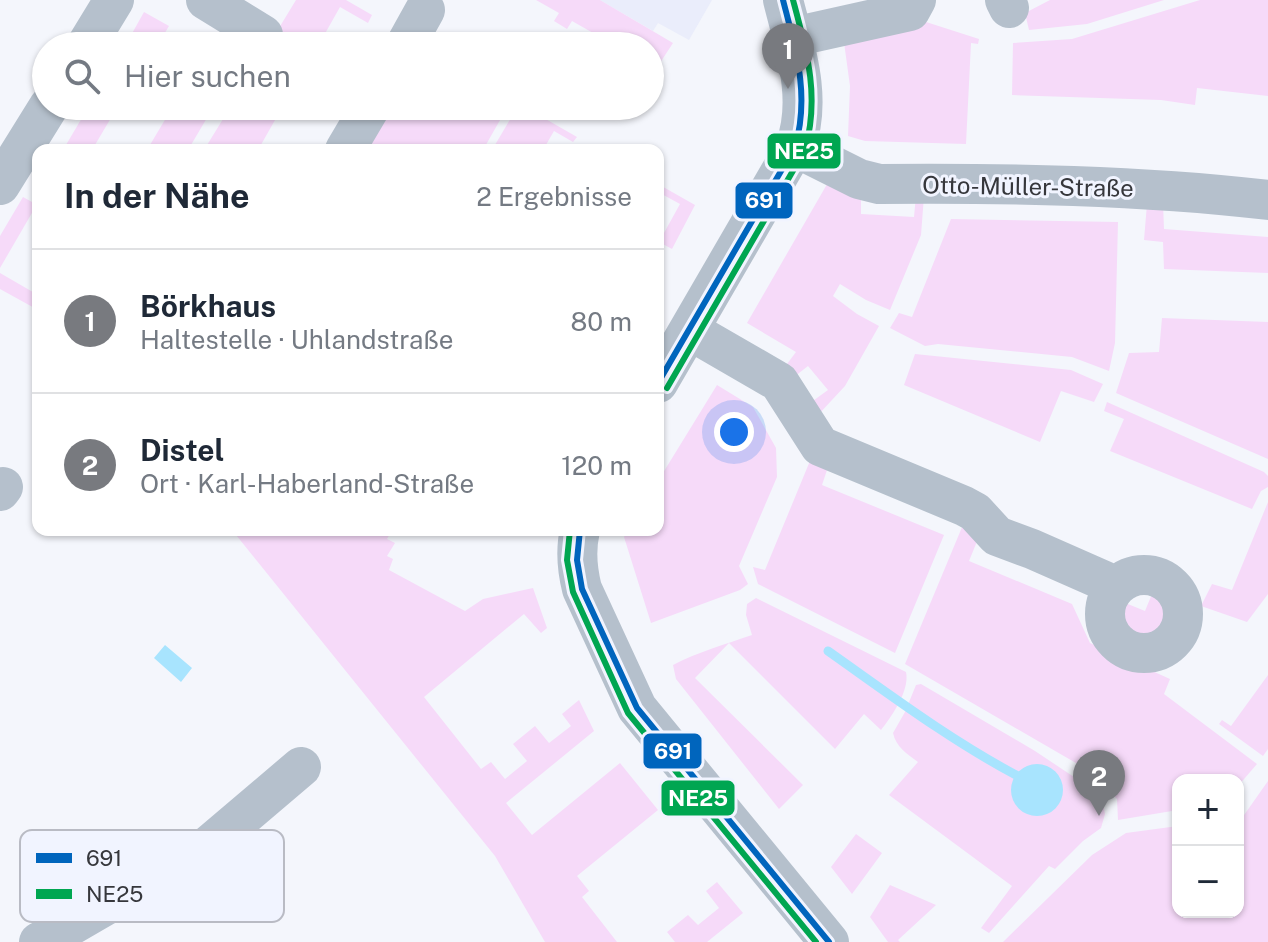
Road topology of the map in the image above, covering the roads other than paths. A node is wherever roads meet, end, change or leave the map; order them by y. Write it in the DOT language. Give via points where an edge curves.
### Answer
graph roads {
  1 [pos="114,0"];
  2 [pos="206,0"];
  3 [pos="916,0"];
  4 [pos="425,10"];
  5 [pos="788,19"];
  6 [pos="95,32"];
  7 [pos="258,32"];
  8 [pos="413,32"];
  9 [pos="40,120"];
  10 [pos="363,120"];
  11 [pos="349,144"];
  12 [pos="795,147"];
  13 [pos="0,185"];
  14 [pos="1268,200"];
  15 [pos="669,355"];
  16 [pos="579,536"];
  17 [pos="1116,586"];
  18 [pos="301,767"];
  19 [pos="227,830"];
  20 [pos="76,922"];
  21 [pos="39,942"];
  22 [pos="829,942"];
  1 -- 6 [label="street"];
  2 -- 7 [label="street"];
  3 -- 5 [label="street" via="910,11"];
  4 -- 8 [label="street"];
  5 -- 12 [label="street" via="803,97"];
  9 -- 13 [label="street"];
  10 -- 11 [label="street"];
  12 -- 14 [label="street, Otto-Müller-Straße" via="879,184 1132,189"];
  12 -- 15 [label="street"];
  15 -- 17 [label="street" via="779,382 820,446 964,506 997,536"];
  16 -- 22 [label="street" via="582,589 637,708"];
  18 -- 19 [label="street"];
  20 -- 21 [label="street"];
}
